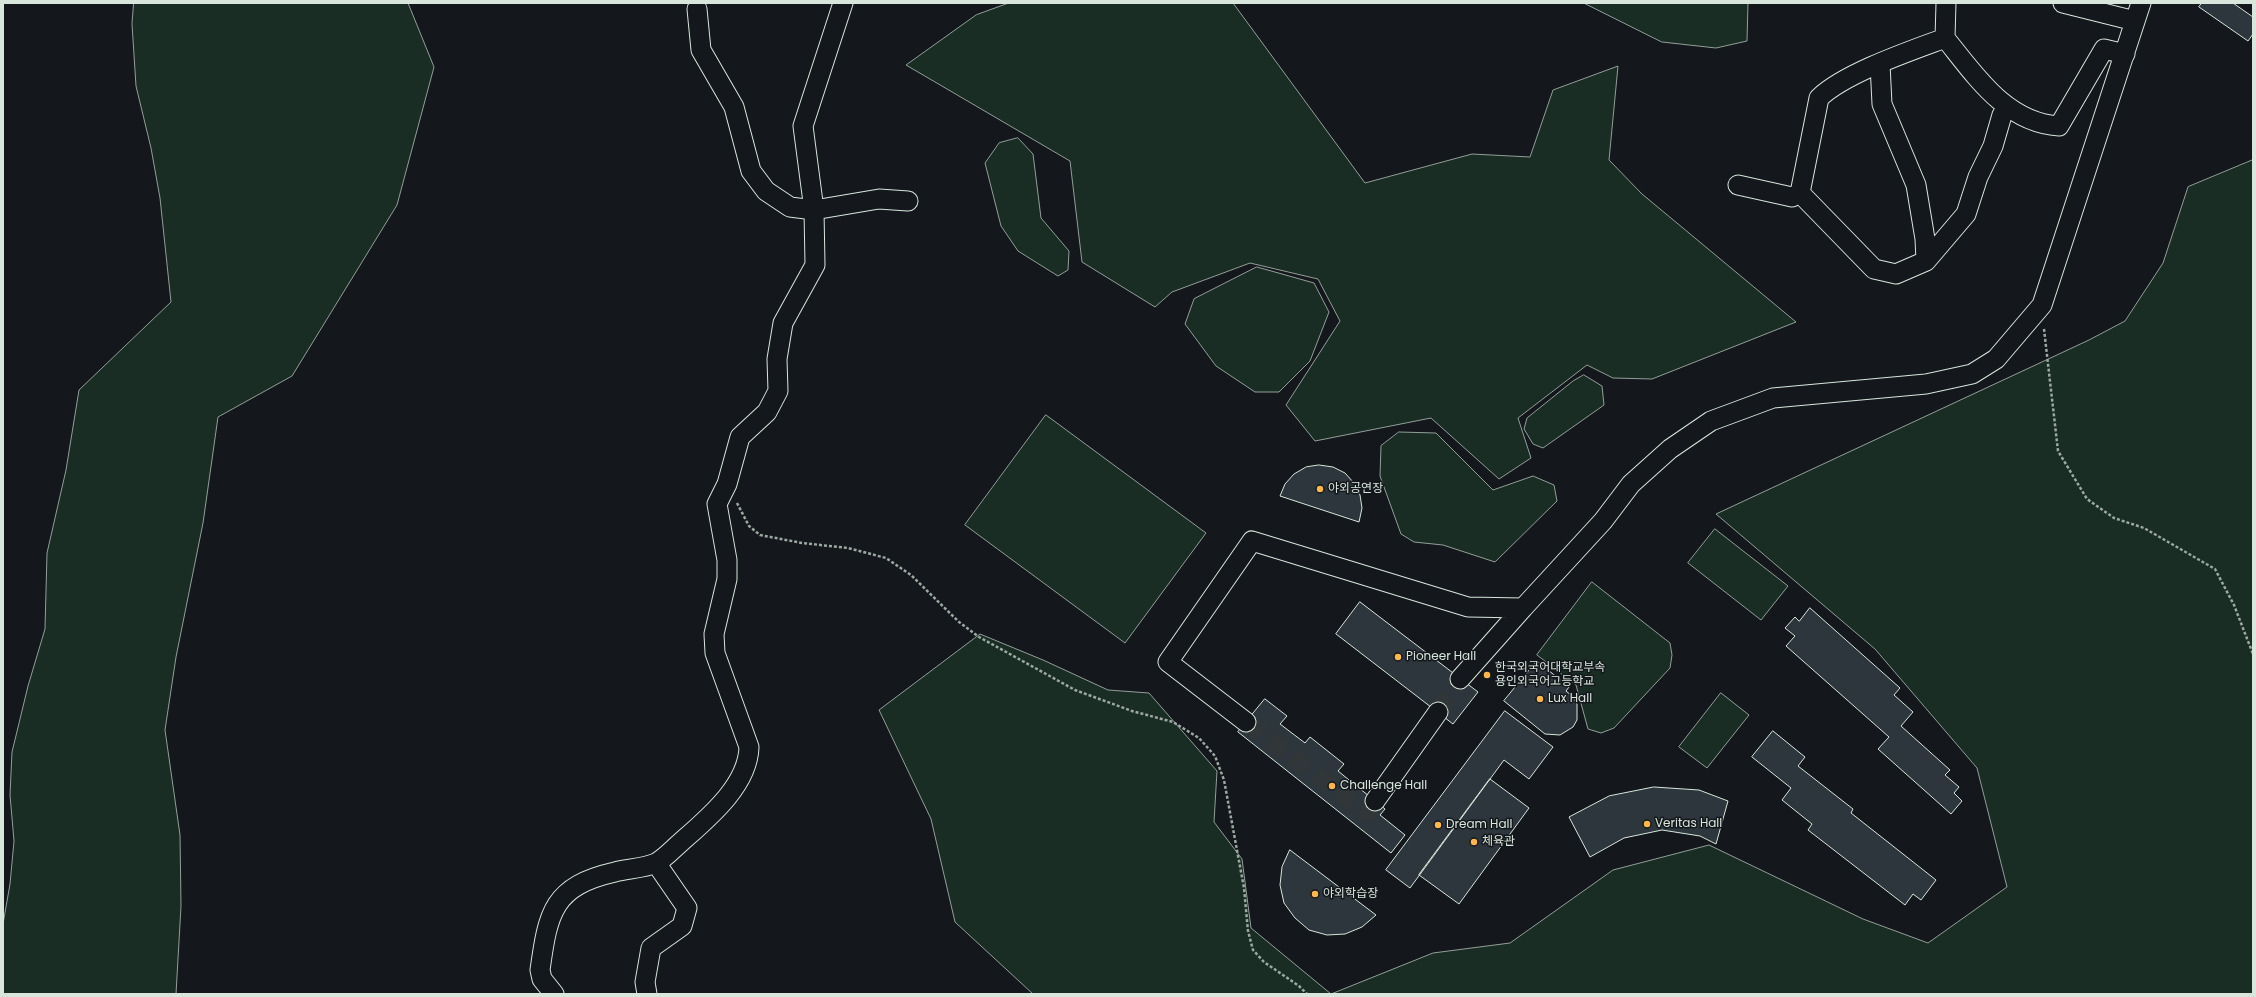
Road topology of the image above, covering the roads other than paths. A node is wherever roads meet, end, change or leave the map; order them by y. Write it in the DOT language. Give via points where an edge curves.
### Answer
graph roads {
  1 [pos="843,3"];
  2 [pos="1946,3"];
  3 [pos="2063,3"];
  4 [pos="698,9"];
  5 [pos="2138,12"];
  6 [pos="1945,38"];
  7 [pos="2125,54"];
  8 [pos="1880,64"];
  9 [pos="2007,108"];
  10 [pos="1738,185"];
  11 [pos="1800,193"];
  12 [pos="908,201"];
  13 [pos="814,210"];
  14 [pos="1926,262"];
  15 [pos="1523,608"];
  16 [pos="1460,679"];
  17 [pos="1438,712"];
  18 [pos="1246,722"];
  19 [pos="1375,801"];
  20 [pos="656,863"];
  21 [pos="554,994"];
  22 [pos="647,994"];
  1 -- 13 [label="street" via="804,126"];
  2 -- 6 [label="street"];
  3 -- 5 [label="street"];
  4 -- 13 [label="street" via="701,50 734,107 751,171 766,192 790,207"];
  5 -- 7 [label="street"];
  6 -- 8 [label="street"];
  6 -- 9 [label="street" via="1986,89"];
  7 -- 9 [label="street" via="2104,50 2059,126 2046,126"];
  7 -- 15 [label="street" via="2042,305 1996,359 1972,374 1926,384 1773,398 1711,421 1670,449 1631,484 1603,521"];
  8 -- 11 [label="street" via="1828,89 1820,98"];
  8 -- 14 [label="street" via="1882,104 1916,185"];
  9 -- 14 [label="street" via="1978,177 1966,214"];
  10 -- 11 [label="street" via="1792,197"];
  11 -- 14 [label="street" via="1874,269 1896,274"];
  12 -- 13 [label="street" via="879,199"];
  13 -- 20 [label="street" via="815,265 783,323 777,358 778,391 767,412 740,437 727,484 717,504 727,560 727,579 714,634 715,653 749,747 749,760 724,801"];
  15 -- 16 [label="street"];
  15 -- 18 [label="street" via="1468,607 1252,541 1168,662"];
  17 -- 19 [label="street"];
  20 -- 21 [label="street" via="593,877 572,888 560,899 551,915 540,970 542,979"];
  20 -- 22 [label="street" via="687,908 682,926 651,948 645,982"];
}
